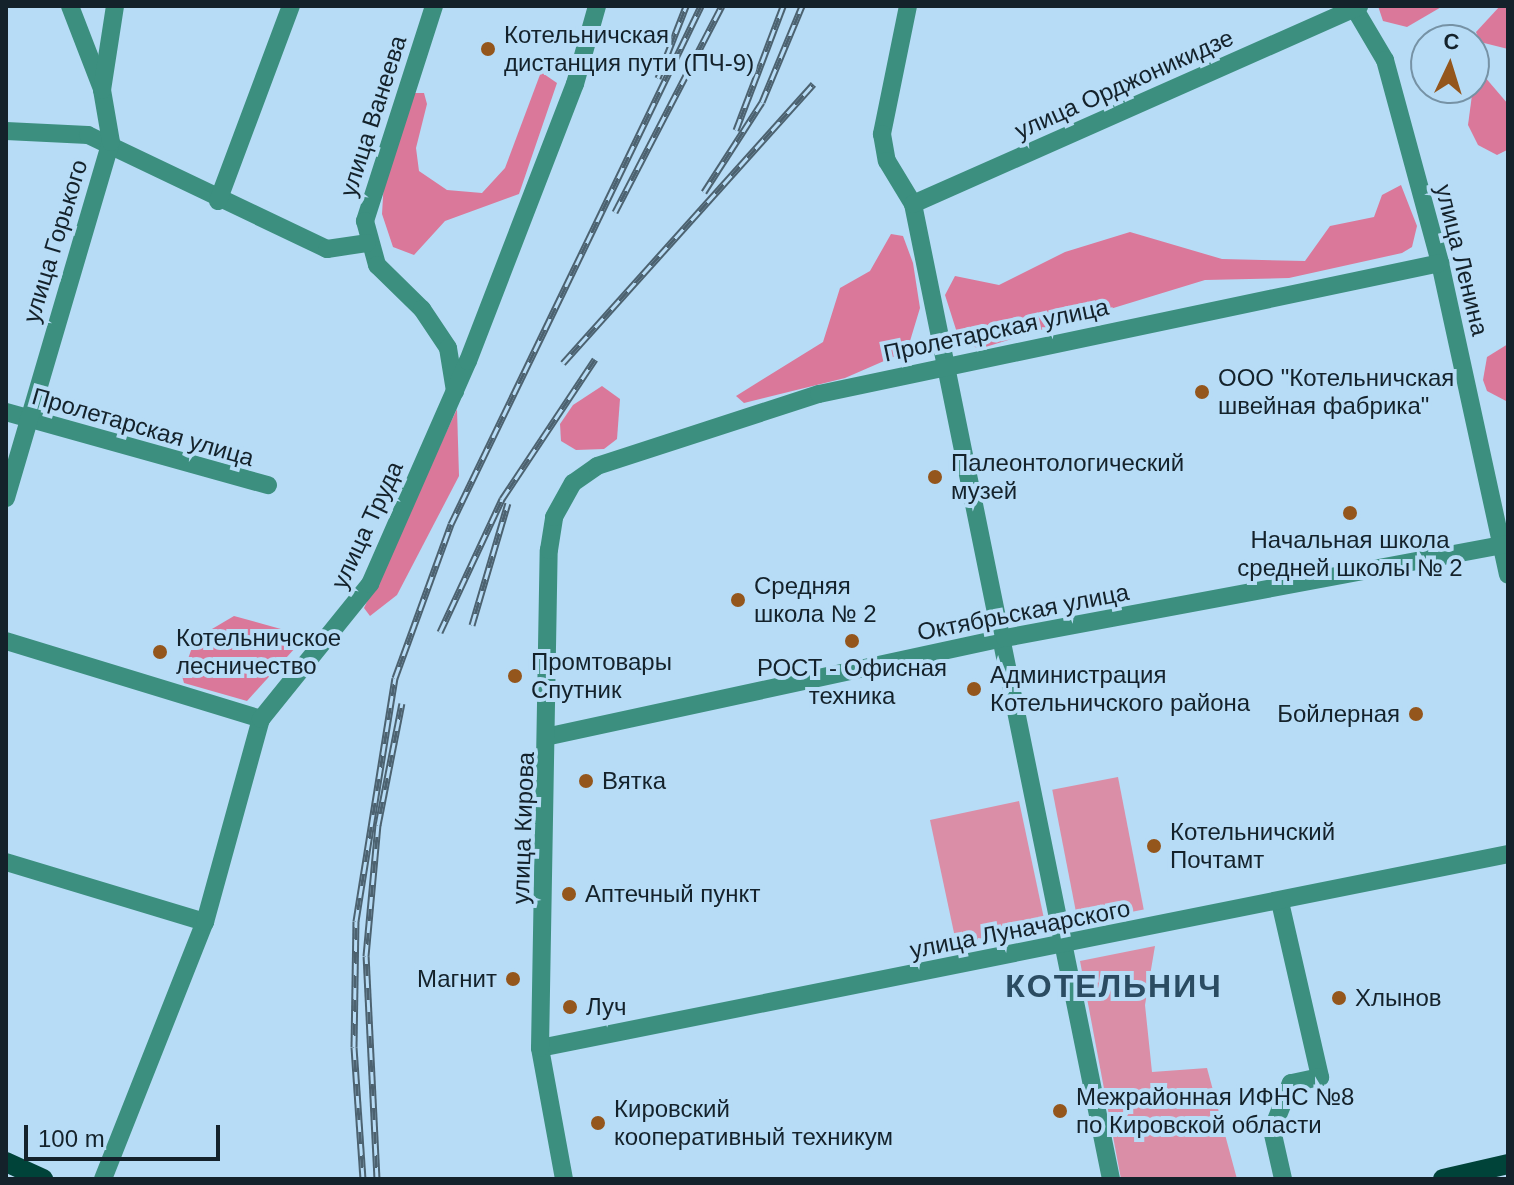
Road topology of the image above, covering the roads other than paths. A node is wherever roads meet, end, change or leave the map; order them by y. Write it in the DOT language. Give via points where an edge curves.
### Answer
graph roads {
  1 [pos="70,6"];
  2 [pos="115,6"];
  3 [pos="291,6"];
  4 [pos="434,6"];
  5 [pos="597,6"];
  6 [pos="908,6"];
  7 [pos="1358,8"];
  8 [pos="102,90"];
  9 [pos="6,131"];
  10 [pos="111,142"];
  11 [pos="218,201"];
  12 [pos="913,204"];
  13 [pos="367,243"];
  14 [pos="1440,263"];
  15 [pos="948,366"];
  16 [pos="455,391"];
  17 [pos="6,412"];
  18 [pos="30,419"];
  19 [pos="573,483"];
  20 [pos="268,485"];
  21 [pos="6,498"];
  22 [pos="1505,545"];
  23 [pos="1508,575"];
  24 [pos="1005,638"];
  25 [pos="6,641"];
  26 [pos="261,719"];
  27 [pos="550,736"];
  28 [pos="1508,854"];
  29 [pos="6,862"];
  30 [pos="1280,902"];
  31 [pos="205,922"];
  32 [pos="1065,944"];
  33 [pos="540,1048"];
  34 [pos="6,1162"];
  35 [pos="1503,1170"];
  36 [pos="43,1179"];
  37 [pos="103,1179"];
  38 [pos="564,1179"];
  39 [pos="1111,1179"];
  40 [pos="1283,1179"];
  41 [pos="1443,1179"];
  1 -- 8 [label="street, улица Горького"];
  2 -- 8 [label="street, улица Горького"];
  3 -- 11 [label="street"];
  4 -- 13 [label="street, улица Ванеева" via="368,202"];
  5 -- 16 [label="street, улица Труда" via="575,84"];
  6 -- 12 [label="street" via="882,134 887,161"];
  7 -- 12 [label="street, улица Орджоникидзе"];
  7 -- 14 [label="street, улица Ленина" via="1385,60"];
  8 -- 10 [label="street, улица Горького"];
  9 -- 10 [label="street" via="62,131"];
  10 -- 11 [label="street"];
  10 -- 18 [label="street, улица Горького"];
  11 -- 13 [label="street" via="327,249"];
  12 -- 15 [label="street"];
  13 -- 16 [label="street" via="448,348"];
  14 -- 15 [label="street, Пролетарская улица"];
  14 -- 22 [label="street, улица Ленина"];
  15 -- 19 [label="street, Пролетарская улица" via="742,417 597,466"];
  15 -- 24 [label="street"];
  16 -- 26 [label="street, улица Труда" via="370,584"];
  17 -- 18 [label="street, Пролетарская улица"];
  18 -- 20 [label="street, Пролетарская улица"];
  18 -- 21 [label="street, улица Горького"];
  19 -- 27 [label="street, улица Кирова" via="549,541"];
  22 -- 23 [label="street, улица Ленина"];
  22 -- 24 [label="street, Октябрьская улица"];
  24 -- 27 [label="street, Октябрьская улица"];
  24 -- 32 [label="street"];
  25 -- 26 [label="street"];
  26 -- 31 [label="street, улица Труда"];
  27 -- 33 [label="street, улица Кирова"];
  28 -- 30 [label="street, улица Луначарского"];
  29 -- 31 [label="street"];
  30 -- 32 [label="street, улица Луначарского"];
  30 -- 40 [label="street" via="1320,1077 1291,1083 1272,1130"];
  31 -- 37 [label="street, улица Труда"];
  32 -- 33 [label="street, улица Луначарского"];
  32 -- 39 [label="street"];
  33 -- 38 [label="street, улица Кирова"];
  34 -- 36 [label="main road"];
  35 -- 41 [label="main road"];
}
